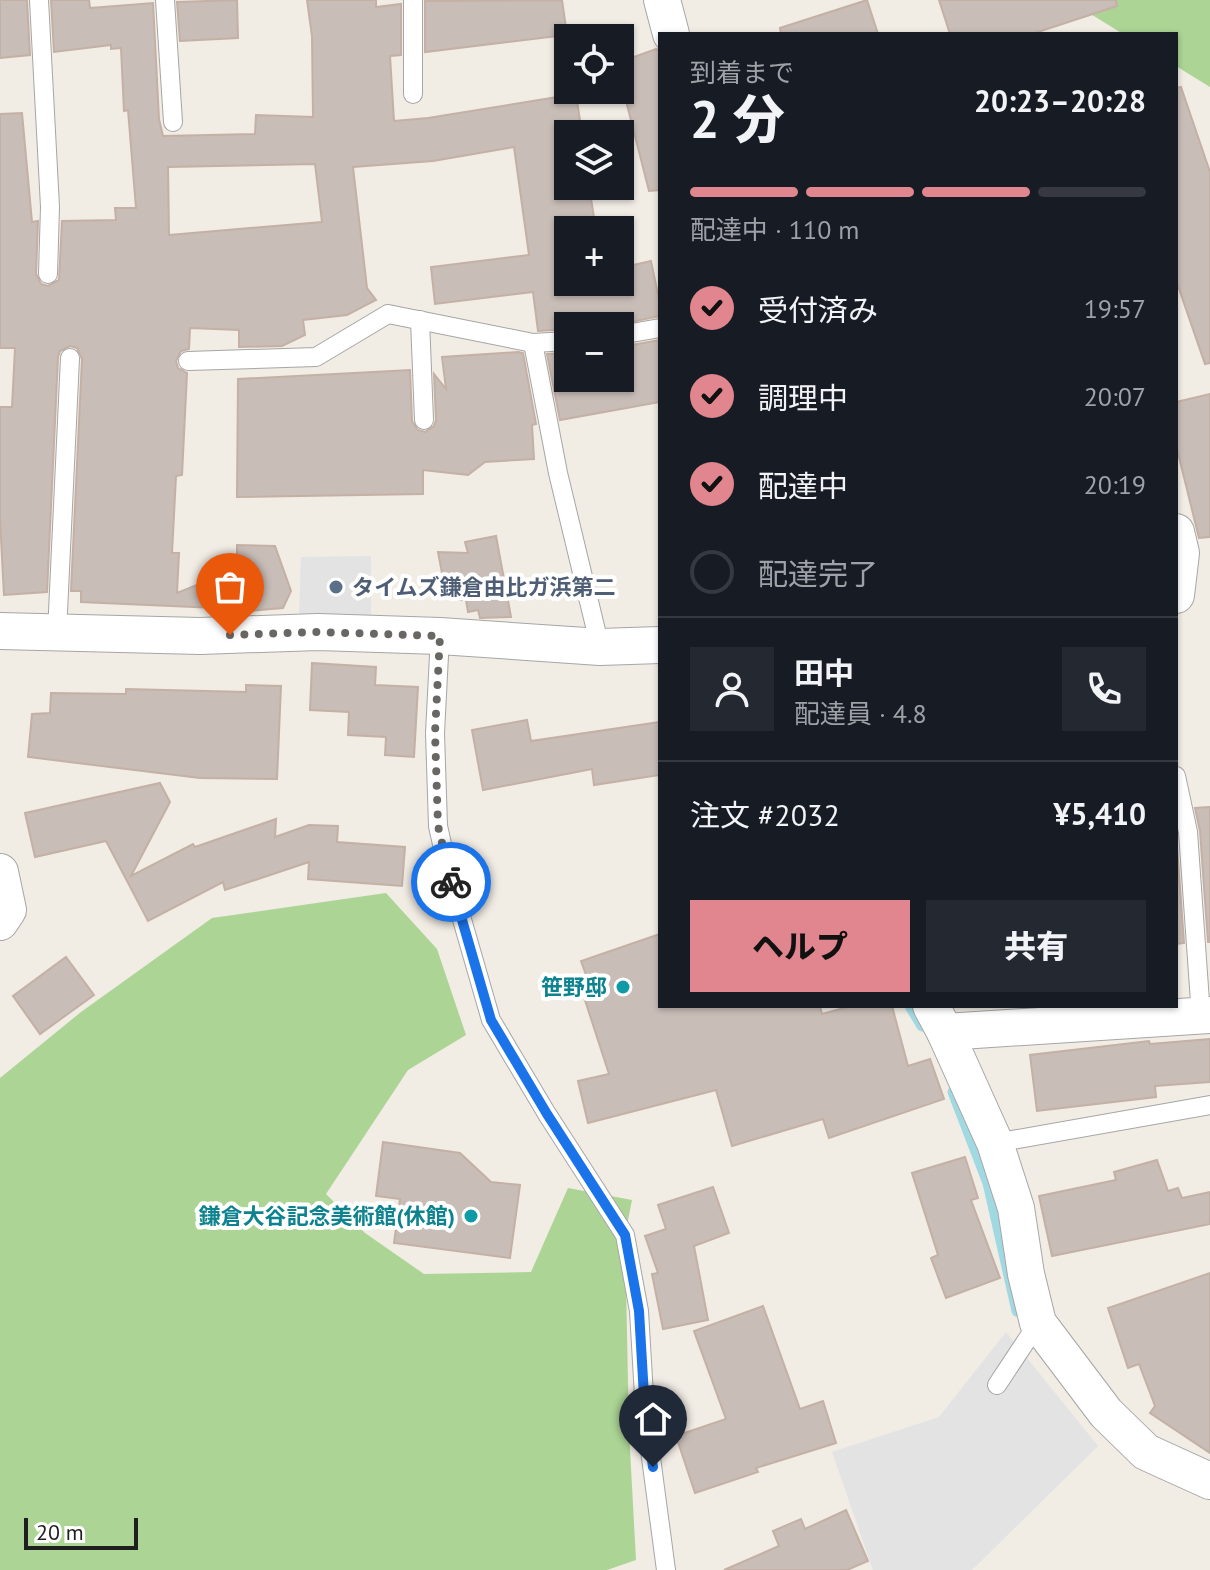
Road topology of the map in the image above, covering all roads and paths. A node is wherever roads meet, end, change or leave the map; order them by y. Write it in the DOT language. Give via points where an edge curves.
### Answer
graph roads {
  1 [pos="39,0"];
  2 [pos="165,0"];
  3 [pos="413,0"];
  4 [pos="662,0"];
  5 [pos="670,32"];
  6 [pos="413,94"];
  7 [pos="173,122"];
  8 [pos="48,274"];
  9 [pos="420,320"];
  10 [pos="658,328"];
  11 [pos="634,333"];
  12 [pos="554,342"];
  13 [pos="533,343"];
  14 [pos="70,358"];
  15 [pos="188,361"];
  16 [pos="424,420"];
  17 [pos="1178,540"];
  18 [pos="1178,578"];
  19 [pos="0,631"];
  20 [pos="57,633"];
  21 [pos="440,636"];
  22 [pos="658,645"];
  23 [pos="600,647"];
  24 [pos="1178,785"];
  25 [pos="0,872"];
  26 [pos="0,922"];
  27 [pos="1206,1016"];
  28 [pos="938,1019"];
  29 [pos="1210,1105"];
  30 [pos="995,1143"];
  31 [pos="1038,1323"];
  32 [pos="997,1385"];
  33 [pos="1210,1481"];
  34 [pos="666,1570"];
  1 -- 8 [label="lane" via="50,207"];
  2 -- 7 [label="lane"];
  3 -- 6 [label="lane"];
  4 -- 5 [label="street"];
  9 -- 13 [label="lane"];
  9 -- 15 [label="lane" via="388,314 316,357"];
  9 -- 16 [label="lane"];
  10 -- 11 [label="lane"];
  12 -- 13 [label="lane"];
  13 -- 23 [label="lane"];
  14 -- 20 [label="lane"];
  17 -- 18 [label="street"];
  19 -- 20 [label="street"];
  20 -- 21 [label="street"];
  21 -- 23 [label="street"];
  21 -- 34 [label="lane" via="435,733 438,826 445,856 491,1020 625,1235 639,1311 645,1413"];
  22 -- 23 [label="street"];
  24 -- 27 [label="lane" via="1188,832"];
  25 -- 26 [label="street" via="8,910"];
  27 -- 28 [label="street"];
  28 -- 30 [label="street"];
  29 -- 30 [label="lane"];
  30 -- 31 [label="street" via="1016,1208"];
  31 -- 32 [label="lane"];
  31 -- 33 [label="street" via="1106,1413 1146,1452"];
}
